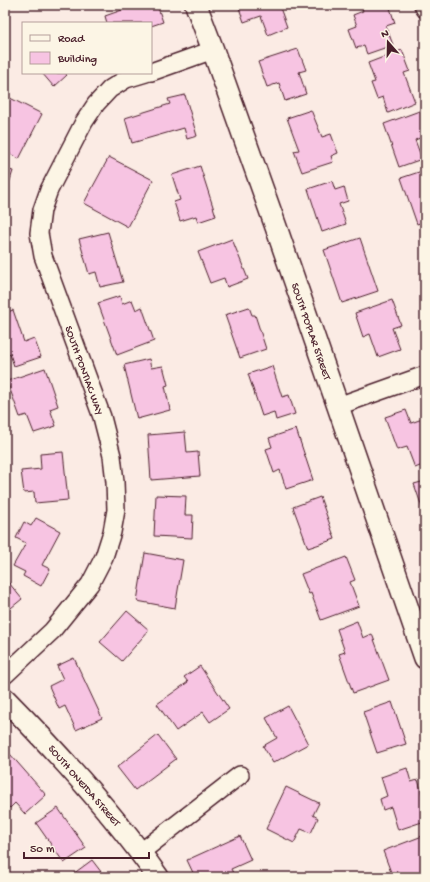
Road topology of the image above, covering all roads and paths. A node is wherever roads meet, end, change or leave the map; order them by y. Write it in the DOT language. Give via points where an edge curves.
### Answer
graph roads {
  1 [pos="196,5"];
  2 [pos="424,5"];
  3 [pos="425,9"];
  4 [pos="213,50"];
  5 [pos="152,72"];
  6 [pos="143,74"];
  7 [pos="425,375"];
  8 [pos="338,406"];
  9 [pos="425,658"];
  10 [pos="5,675"];
  11 [pos="5,699"];
  12 [pos="240,775"];
  13 [pos="141,852"];
  14 [pos="158,877"];
  1 -- 4 [label="street, SOUTH POPLAR STREET"];
  2 -- 3 [label="street"];
  4 -- 5 [label="street"];
  4 -- 8 [label="street, SOUTH POPLAR STREET"];
  6 -- 10 [label="street, SOUTH PONTIAC WAY" via="126,79 110,89 96,104 49,190 38,232 43,256 102,417 112,456 116,510 112,532 104,557 90,584 52,631"];
  7 -- 8 [label="street"];
  8 -- 9 [label="street, SOUTH POPLAR STREET"];
  11 -- 13 [label="street, SOUTH ONEIDA STREET" via="101,802"];
  12 -- 13 [label="street"];
  13 -- 14 [label="street, SOUTH ONEIDA STREET"];
}
